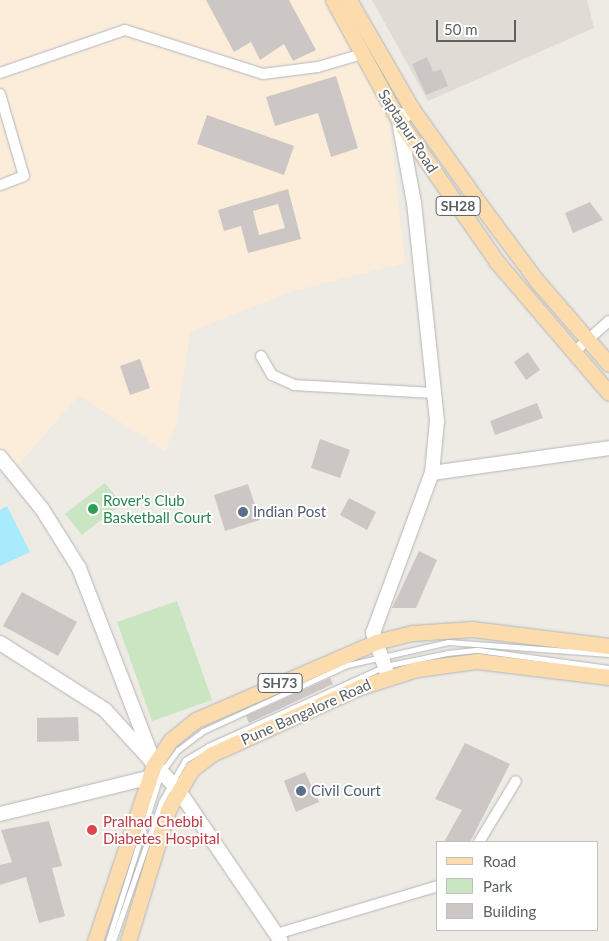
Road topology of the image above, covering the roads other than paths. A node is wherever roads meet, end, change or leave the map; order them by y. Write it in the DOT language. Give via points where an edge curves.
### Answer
graph roads {
  1 [pos="333,0"];
  2 [pos="349,0"];
  3 [pos="362,54"];
  4 [pos="0,73"];
  5 [pos="0,94"];
  6 [pos="412,109"];
  7 [pos="399,121"];
  8 [pos="0,185"];
  9 [pos="609,321"];
  10 [pos="588,340"];
  11 [pos="573,353"];
  12 [pos="261,356"];
  13 [pos="609,364"];
  14 [pos="434,393"];
  15 [pos="609,393"];
  16 [pos="609,448"];
  17 [pos="0,457"];
  18 [pos="432,473"];
  19 [pos="0,643"];
  20 [pos="609,646"];
  21 [pos="609,654"];
  22 [pos="382,660"];
  23 [pos="609,668"];
  24 [pos="609,677"];
  25 [pos="163,778"];
  26 [pos="516,781"];
  27 [pos="0,814"];
  28 [pos="480,841"];
  29 [pos="436,887"];
  30 [pos="279,937"];
  31 [pos="94,941"];
  32 [pos="108,941"];
  33 [pos="113,941"];
  34 [pos="128,941"];
  1 -- 3 [label="main road, Saptapur Road / SH28"];
  2 -- 6 [label="main road, Saptapur Road / SH28"];
  3 -- 4 [label="street" via="318,67 263,74 125,30"];
  3 -- 7 [label="main road, Saptapur Road / SH28"];
  5 -- 8 [label="street" via="24,176"];
  6 -- 7 [label="street"];
  6 -- 10 [label="main road, Saptapur Road / SH28" via="537,282"];
  7 -- 11 [label="main road, Saptapur Road / SH28" via="496,262"];
  7 -- 14 [label="street" via="414,203"];
  9 -- 10 [label="street"];
  10 -- 11 [label="street"];
  10 -- 13 [label="main road, Saptapur Road / SH28"];
  11 -- 15 [label="main road, Saptapur Road / SH28"];
  12 -- 14 [label="street" via="272,374 294,385"];
  14 -- 18 [label="street" via="437,421"];
  16 -- 18 [label="street"];
  17 -- 25 [label="street" via="42,509 79,568"];
  18 -- 22 [label="street" via="373,633"];
  19 -- 25 [label="street" via="105,710"];
  20 -- 22 [label="main road, Pune Bangalore Road / SH73" via="472,628 414,633"];
  21 -- 22 [label="lane" via="476,641"];
  22 -- 23 [label="lane" via="478,650"];
  22 -- 24 [label="main road, Pune Bangalore Road / SH73" via="477,661"];
  22 -- 25 [label="main road, Pune Bangalore Road / SH73" via="212,754 192,769"];
  22 -- 25 [label="main road, Pune Bangalore Road / SH73" via="196,720 171,740"];
  25 -- 27 [label="street"];
  25 -- 30 [label="street"];
  25 -- 31 [label="main road, Pune Bangalore Road / SH73"];
  25 -- 32 [label="lane"];
  25 -- 33 [label="lane"];
  25 -- 34 [label="main road, Pune Bangalore Road / SH73" via="168,810"];
  26 -- 28 [label="street"];
  29 -- 30 [label="street"];
}
